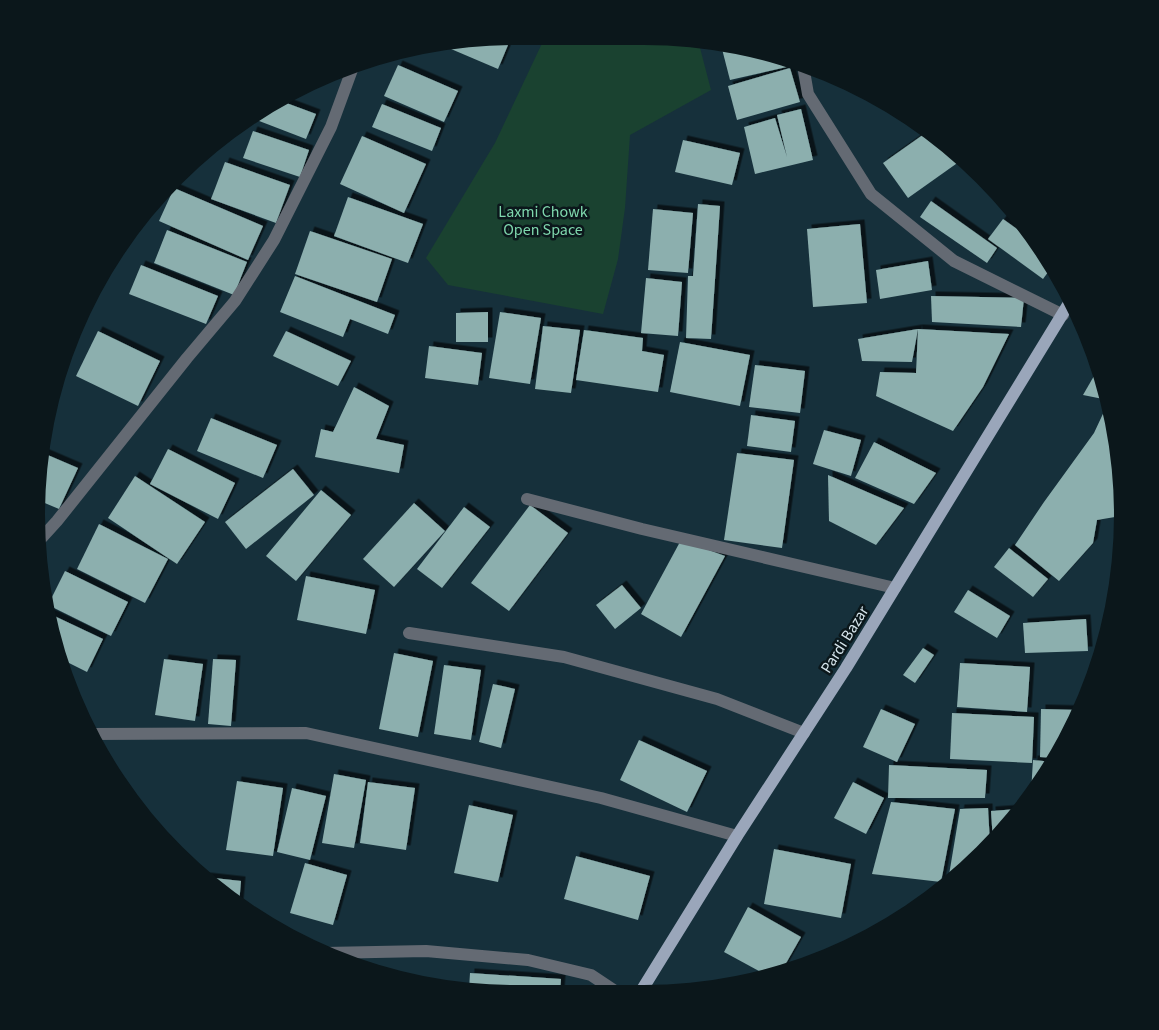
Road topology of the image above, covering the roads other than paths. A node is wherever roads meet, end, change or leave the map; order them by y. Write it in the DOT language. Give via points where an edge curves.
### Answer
graph roads {
  1 [pos="804,74"];
  2 [pos="350,75"];
  3 [pos="1066,308"];
  4 [pos="1062,315"];
  5 [pos="527,499"];
  6 [pos="46,534"];
  7 [pos="895,588"];
  8 [pos="409,634"];
  9 [pos="804,733"];
  10 [pos="99,734"];
  11 [pos="737,836"];
  12 [pos="345,953"];
  13 [pos="606,985"];
  14 [pos="645,985"];
  1 -- 4 [label="street" via="808,94 871,194 954,261"];
  2 -- 6 [label="street" via="331,127 274,240 235,301"];
  3 -- 4 [label="main road, Pardi Bazar"];
  4 -- 7 [label="main road, Pardi Bazar"];
  5 -- 7 [label="street"];
  7 -- 9 [label="main road, Pardi Bazar"];
  8 -- 9 [label="street" via="564,658 716,699"];
  9 -- 11 [label="main road, Pardi Bazar"];
  10 -- 11 [label="street" via="306,733 601,798"];
  11 -- 14 [label="main road, Pardi Bazar"];
  12 -- 13 [label="street" via="426,951 528,960 591,975"];
}
